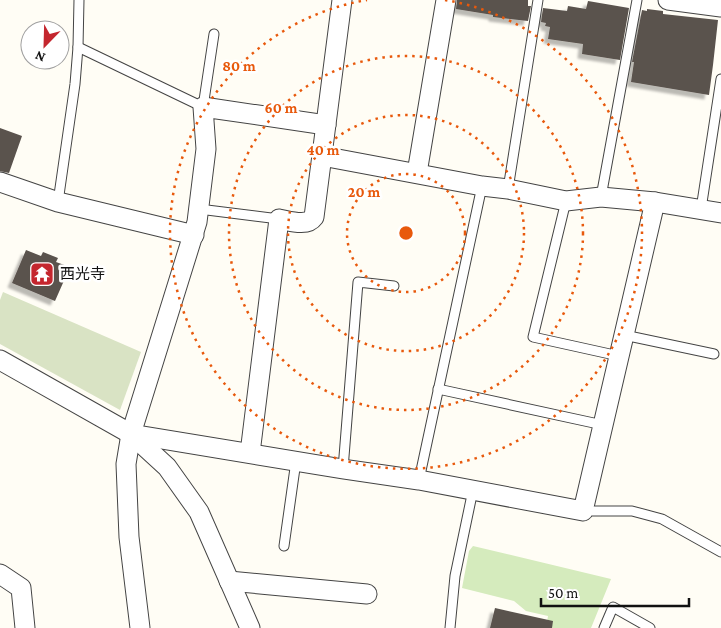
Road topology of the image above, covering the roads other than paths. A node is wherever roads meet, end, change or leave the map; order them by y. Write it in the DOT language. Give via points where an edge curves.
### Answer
graph roads {
  1 [pos="80,0"];
  2 [pos="342,0"];
  3 [pos="446,0"];
  4 [pos="538,0"];
  5 [pos="637,0"];
  6 [pos="668,0"];
  7 [pos="721,7"];
  8 [pos="214,34"];
  9 [pos="78,47"];
  10 [pos="721,79"];
  11 [pos="203,107"];
  12 [pos="326,125"];
  13 [pos="322,156"];
  14 [pos="417,173"];
  15 [pos="0,182"];
  16 [pos="482,186"];
  17 [pos="508,189"];
  18 [pos="601,196"];
  19 [pos="566,201"];
  20 [pos="58,202"];
  21 [pos="655,202"];
  22 [pos="199,209"];
  23 [pos="701,209"];
  24 [pos="721,213"];
  25 [pos="279,219"];
  26 [pos="194,235"];
  27 [pos="394,286"];
  28 [pos="624,335"];
  29 [pos="714,354"];
  30 [pos="619,356"];
  31 [pos="0,360"];
  32 [pos="438,390"];
  33 [pos="603,425"];
  34 [pos="131,434"];
  35 [pos="250,453"];
  36 [pos="296,461"];
  37 [pos="343,468"];
  38 [pos="419,480"];
  39 [pos="473,490"];
  40 [pos="583,511"];
  41 [pos="284,546"];
  42 [pos="721,552"];
  43 [pos="0,574"];
  44 [pos="229,581"];
  45 [pos="367,594"];
  46 [pos="25,628"];
  47 [pos="140,628"];
  48 [pos="250,628"];
  49 [pos="450,628"];
  50 [pos="604,628"];
  51 [pos="650,628"];
  1 -- 9 [label="lane"];
  2 -- 12 [label="street"];
  3 -- 14 [label="street"];
  4 -- 17 [label="lane"];
  5 -- 18 [label="lane"];
  6 -- 7 [label="street"];
  8 -- 11 [label="lane"];
  9 -- 11 [label="lane"];
  9 -- 20 [label="lane"];
  10 -- 23 [label="lane"];
  11 -- 12 [label="street"];
  11 -- 22 [label="street" via="206,149"];
  12 -- 13 [label="street"];
  13 -- 14 [label="street"];
  13 -- 25 [label="street" via="311,222"];
  14 -- 16 [label="street"];
  15 -- 20 [label="street"];
  16 -- 17 [label="street"];
  16 -- 32 [label="lane"];
  17 -- 19 [label="street"];
  18 -- 19 [label="street"];
  18 -- 21 [label="street"];
  19 -- 30 [label="lane" via="533,336"];
  20 -- 26 [label="street"];
  21 -- 23 [label="street"];
  21 -- 28 [label="street"];
  22 -- 25 [label="lane"];
  22 -- 26 [label="street"];
  23 -- 24 [label="street"];
  25 -- 35 [label="street"];
  26 -- 34 [label="street"];
  27 -- 37 [label="lane" via="358,282"];
  28 -- 29 [label="lane"];
  28 -- 30 [label="street"];
  30 -- 33 [label="street"];
  31 -- 34 [label="street"];
  32 -- 33 [label="lane"];
  32 -- 38 [label="lane"];
  33 -- 40 [label="street"];
  34 -- 35 [label="street"];
  34 -- 44 [label="street" via="167,467 199,512"];
  34 -- 47 [label="street" via="126,464 129,537"];
  35 -- 36 [label="street"];
  36 -- 37 [label="street"];
  36 -- 41 [label="lane"];
  37 -- 38 [label="street"];
  38 -- 39 [label="street"];
  39 -- 40 [label="street"];
  39 -- 49 [label="lane" via="455,576"];
  40 -- 42 [label="lane" via="632,512 662,519"];
  43 -- 46 [label="street" via="21,588"];
  44 -- 45 [label="street"];
  44 -- 48 [label="street"];
  50 -- 51 [label="lane" via="614,607"];
}
